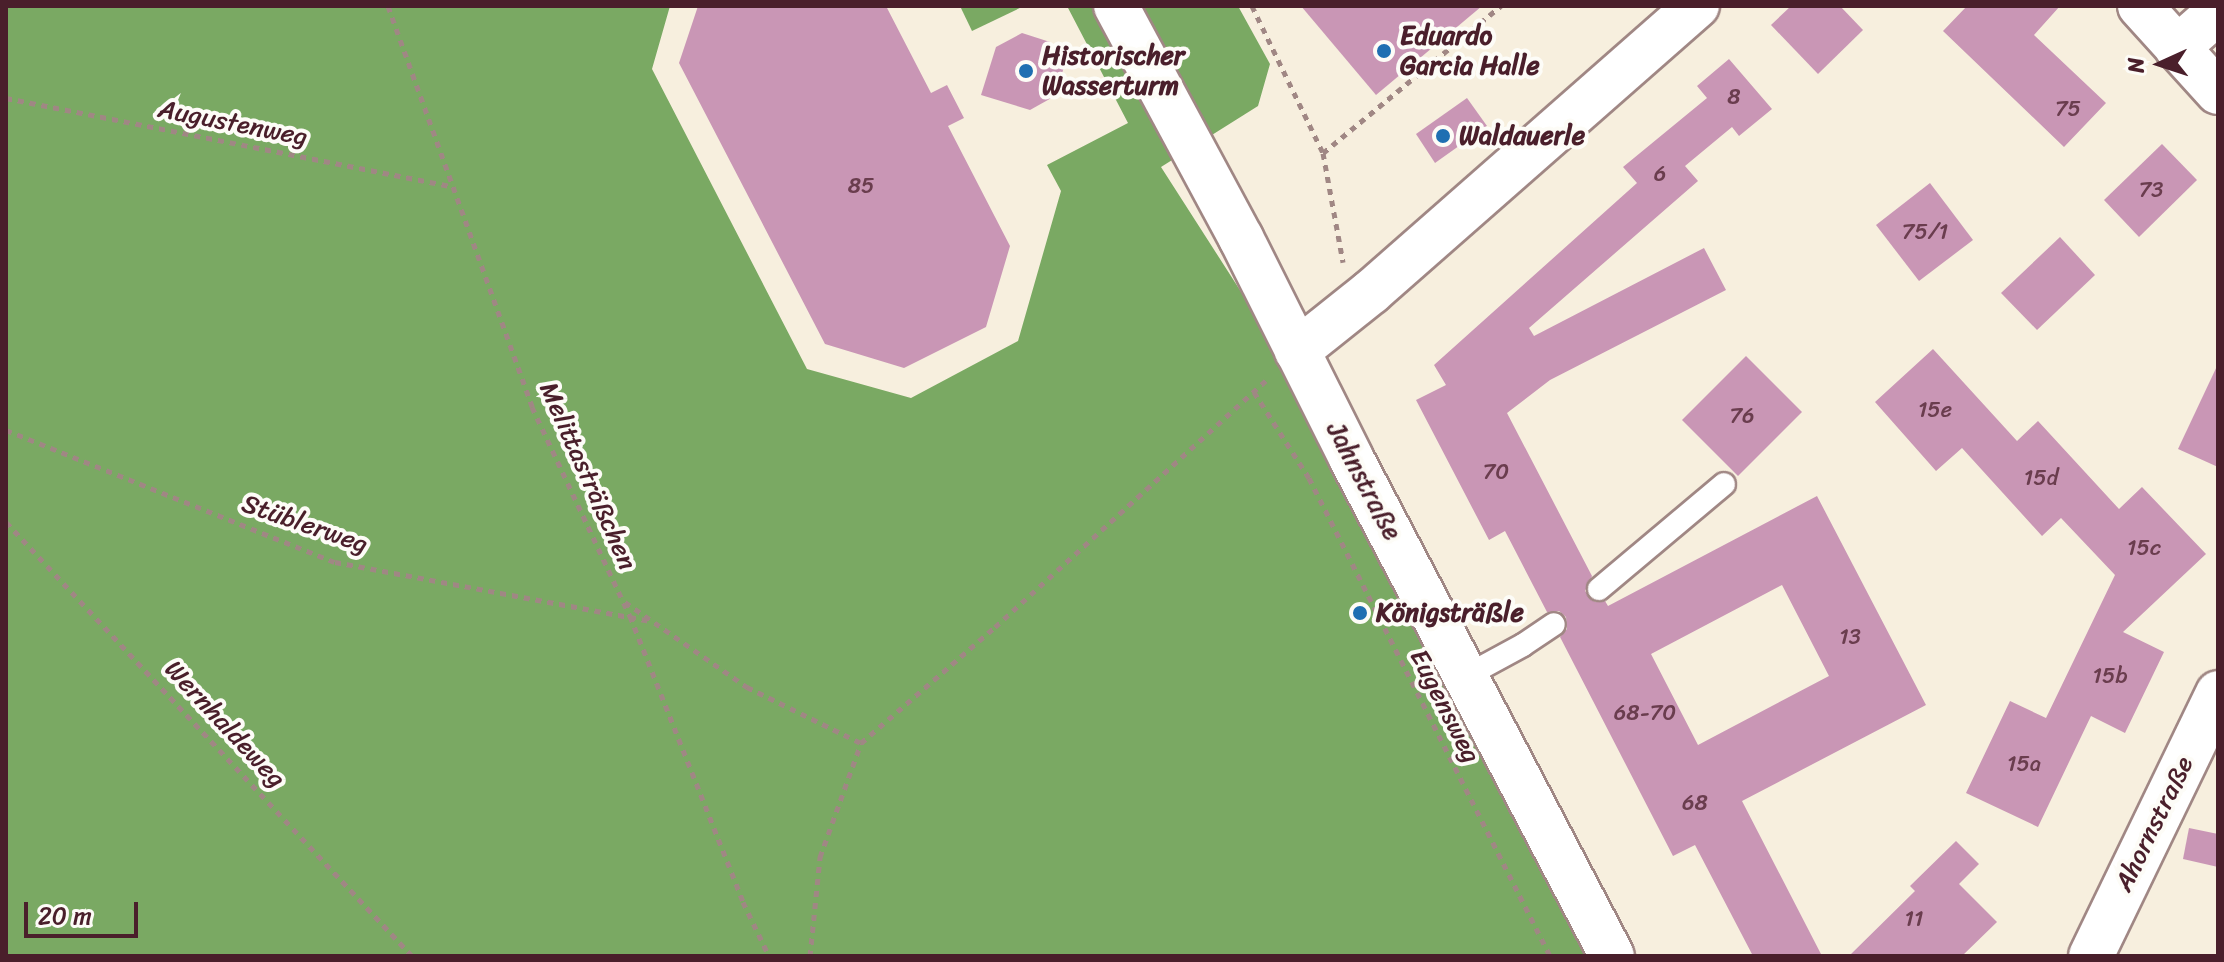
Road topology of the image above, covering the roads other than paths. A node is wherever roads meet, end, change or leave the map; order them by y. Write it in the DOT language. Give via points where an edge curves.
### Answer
graph roads {
  1 [pos="1116,6"];
  2 [pos="1697,6"];
  3 [pos="2140,6"];
  4 [pos="2218,12"];
  5 [pos="2177,48"];
  6 [pos="2218,92"];
  7 [pos="1297,351"];
  8 [pos="1724,484"];
  9 [pos="1599,589"];
  10 [pos="1554,624"];
  11 [pos="1466,676"];
  12 [pos="2218,693"];
  13 [pos="1612,956"];
  14 [pos="2091,956"];
  1 -- 7 [label="main road, Jahnstraße"];
  2 -- 7 [label="main road" via="1357,305"];
  3 -- 5 [label="main road"];
  4 -- 5 [label="main road"];
  5 -- 6 [label="main road"];
  7 -- 11 [label="main road, Jahnstraße"];
  8 -- 9 [label="lane"];
  10 -- 11 [label="lane"];
  11 -- 13 [label="main road, Jahnstraße"];
  12 -- 14 [label="main road, Ahornstraße"];
}
